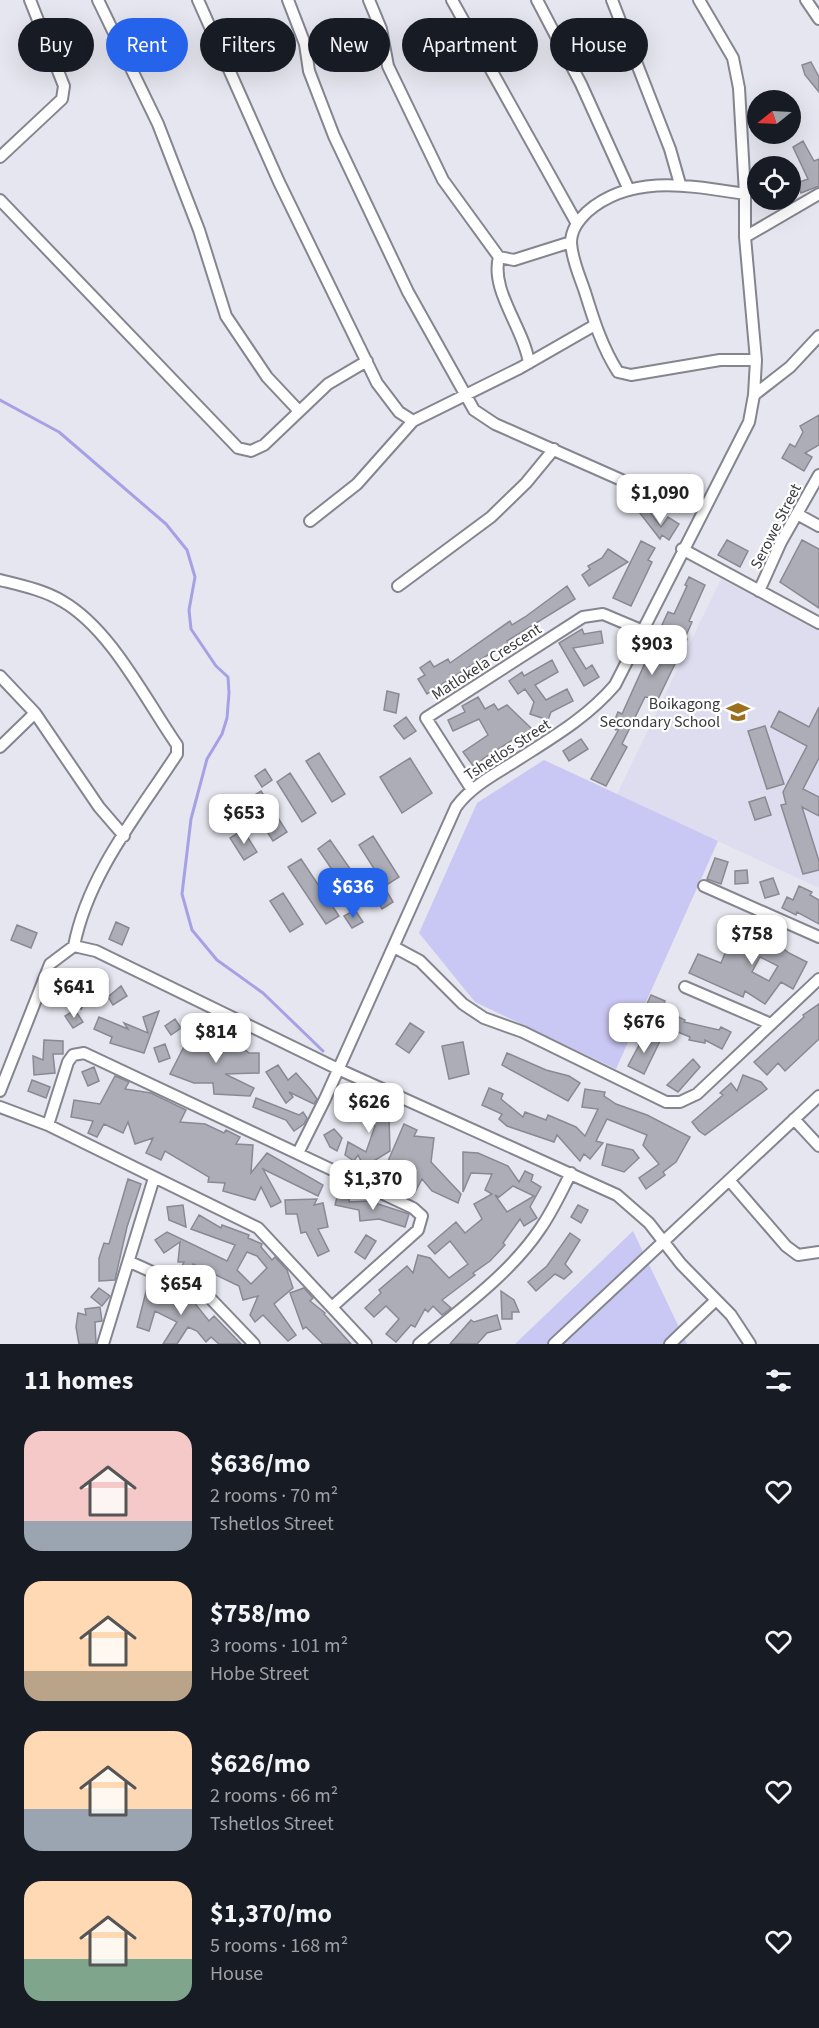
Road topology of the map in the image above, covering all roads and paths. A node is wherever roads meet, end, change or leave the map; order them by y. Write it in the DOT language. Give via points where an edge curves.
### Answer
graph roads {
  1 [pos="30,0"];
  2 [pos="98,0"];
  3 [pos="198,0"];
  4 [pos="288,0"];
  5 [pos="369,0"];
  6 [pos="452,0"];
  7 [pos="537,0"];
  8 [pos="612,0"];
  9 [pos="699,0"];
  10 [pos="806,0"];
  11 [pos="819,19"];
  12 [pos="0,157"];
  13 [pos="680,184"];
  14 [pos="629,190"];
  15 [pos="746,194"];
  16 [pos="819,194"];
  17 [pos="0,200"];
  18 [pos="576,222"];
  19 [pos="745,237"];
  20 [pos="571,242"];
  21 [pos="499,257"];
  22 [pos="595,325"];
  23 [pos="819,336"];
  24 [pos="756,360"];
  25 [pos="366,361"];
  26 [pos="529,363"];
  27 [pos="465,393"];
  28 [pos="754,395"];
  29 [pos="299,411"];
  30 [pos="413,421"];
  31 [pos="554,449"];
  32 [pos="819,475"];
  33 [pos="704,506"];
  34 [pos="797,514"];
  35 [pos="310,521"];
  36 [pos="819,526"];
  37 [pos="682,549"];
  38 [pos="0,580"];
  39 [pos="398,586"];
  40 [pos="759,591"];
  41 [pos="819,623"];
  42 [pos="641,630"];
  43 [pos="0,676"];
  44 [pos="35,713"];
  45 [pos="0,747"];
  46 [pos="472,790"];
  47 [pos="124,836"];
  48 [pos="704,886"];
  49 [pos="819,937"];
  50 [pos="74,946"];
  51 [pos="394,947"];
  52 [pos="819,979"];
  53 [pos="685,987"];
  54 [pos="771,1024"];
  55 [pos="338,1069"];
  56 [pos="0,1091"];
  57 [pos="819,1096"];
  58 [pos="0,1107"];
  59 [pos="794,1119"];
  60 [pos="48,1125"];
  61 [pos="819,1146"];
  62 [pos="298,1153"];
  63 [pos="571,1173"];
  64 [pos="154,1178"];
  65 [pos="729,1180"];
  66 [pos="664,1242"];
  67 [pos="819,1252"];
  68 [pos="130,1262"];
  69 [pos="716,1300"];
  70 [pos="333,1306"];
  71 [pos="104,1344"];
  72 [pos="254,1344"];
  73 [pos="366,1344"];
  74 [pos="419,1344"];
  75 [pos="554,1344"];
  76 [pos="670,1344"];
  77 [pos="750,1344"];
  1 -- 12 [label="street" via="64,86 62,99"];
  2 -- 29 [label="street" via="158,124 199,230 226,316 267,377"];
  3 -- 25 [label="street" via="279,182"];
  4 -- 27 [label="street" via="334,136 408,292"];
  5 -- 21 [label="street" via="381,29 388,66 443,180"];
  6 -- 18 [label="street"];
  7 -- 14 [label="street"];
  8 -- 13 [label="street"];
  9 -- 15 [label="street, Tshetlos Street" via="734,58"];
  10 -- 11 [label="street"];
  13 -- 14 [label="street"];
  13 -- 15 [label="street"];
  14 -- 18 [label="street" via="596,205"];
  15 -- 19 [label="street, Tshetlos Street"];
  16 -- 19 [label="street"];
  17 -- 29 [label="street" via="238,448 251,451 264,444"];
  18 -- 20 [label="street"];
  19 -- 24 [label="street, Tshetlos Street"];
  20 -- 21 [label="street" via="514,260"];
  20 -- 22 [label="street"];
  21 -- 26 [label="street" via="495,271 498,285 526,346"];
  22 -- 24 [label="street" via="603,349 618,372 624,374 720,360"];
  22 -- 26 [label="street"];
  23 -- 28 [label="street" via="790,367"];
  24 -- 28 [label="street, Tshetlos Street"];
  25 -- 29 [label="street" via="328,384"];
  25 -- 30 [label="street" via="399,412"];
  26 -- 27 [label="street"];
  27 -- 30 [label="street"];
  27 -- 31 [label="street" via="474,410 495,424"];
  28 -- 33 [label="street, Tshetlos Street" via="749,422"];
  30 -- 35 [label="street" via="357,484"];
  31 -- 33 [label="street" via="626,482 655,492 684,494"];
  31 -- 39 [label="street" via="491,517"];
  32 -- 34 [label="street, Serowe Street"];
  33 -- 37 [label="street, Tshetlos Street"];
  34 -- 36 [label="street"];
  34 -- 40 [label="street, Serowe Street"];
  37 -- 40 [label="street"];
  37 -- 42 [label="street, Tshetlos Street"];
  38 -- 47 [label="street" via="60,600 84,616 110,646 177,745 177,754"];
  40 -- 41 [label="street"];
  42 -- 46 [label="street, Tshetlos Street" via="615,685 596,706"];
  42 -- 46 [label="street, Matlokela Crescent" via="603,615 583,617 426,718"];
  43 -- 44 [label="street"];
  44 -- 45 [label="street"];
  44 -- 47 [label="street" via="99,807"];
  46 -- 51 [label="street, Tshetlos Street" via="456,807 446,826"];
  47 -- 50 [label="street" via="94,886 80,917"];
  48 -- 49 [label="street"];
  50 -- 55 [label="street" via="96,951"];
  50 -- 56 [label="street" via="50,964"];
  51 -- 54 [label="street" via="420,961 463,1004 484,1018 523,1032 666,1102 680,1102 697,1094"];
  51 -- 55 [label="street, Tshetlos Street"];
  52 -- 54 [label="street"];
  53 -- 54 [label="street"];
  55 -- 62 [label="street, Tshetlos Street"];
  55 -- 63 [label="street"];
  57 -- 59 [label="street"];
  58 -- 60 [label="street"];
  59 -- 61 [label="street"];
  59 -- 65 [label="street"];
  60 -- 62 [label="street" via="68,1062 73,1055 84,1053"];
  60 -- 64 [label="street"];
  62 -- 70 [label="street" via="413,1208 422,1216 418,1230"];
  63 -- 66 [label="street" via="617,1195"];
  63 -- 74 [label="street" via="522,1252"];
  64 -- 68 [label="street"];
  64 -- 70 [label="street" via="258,1228"];
  65 -- 66 [label="street"];
  65 -- 67 [label="street" via="798,1256"];
  66 -- 69 [label="street"];
  66 -- 75 [label="street"];
  68 -- 71 [label="street"];
  68 -- 72 [label="street" via="210,1298"];
  69 -- 76 [label="street"];
  69 -- 77 [label="street"];
  70 -- 73 [label="street"];
}
